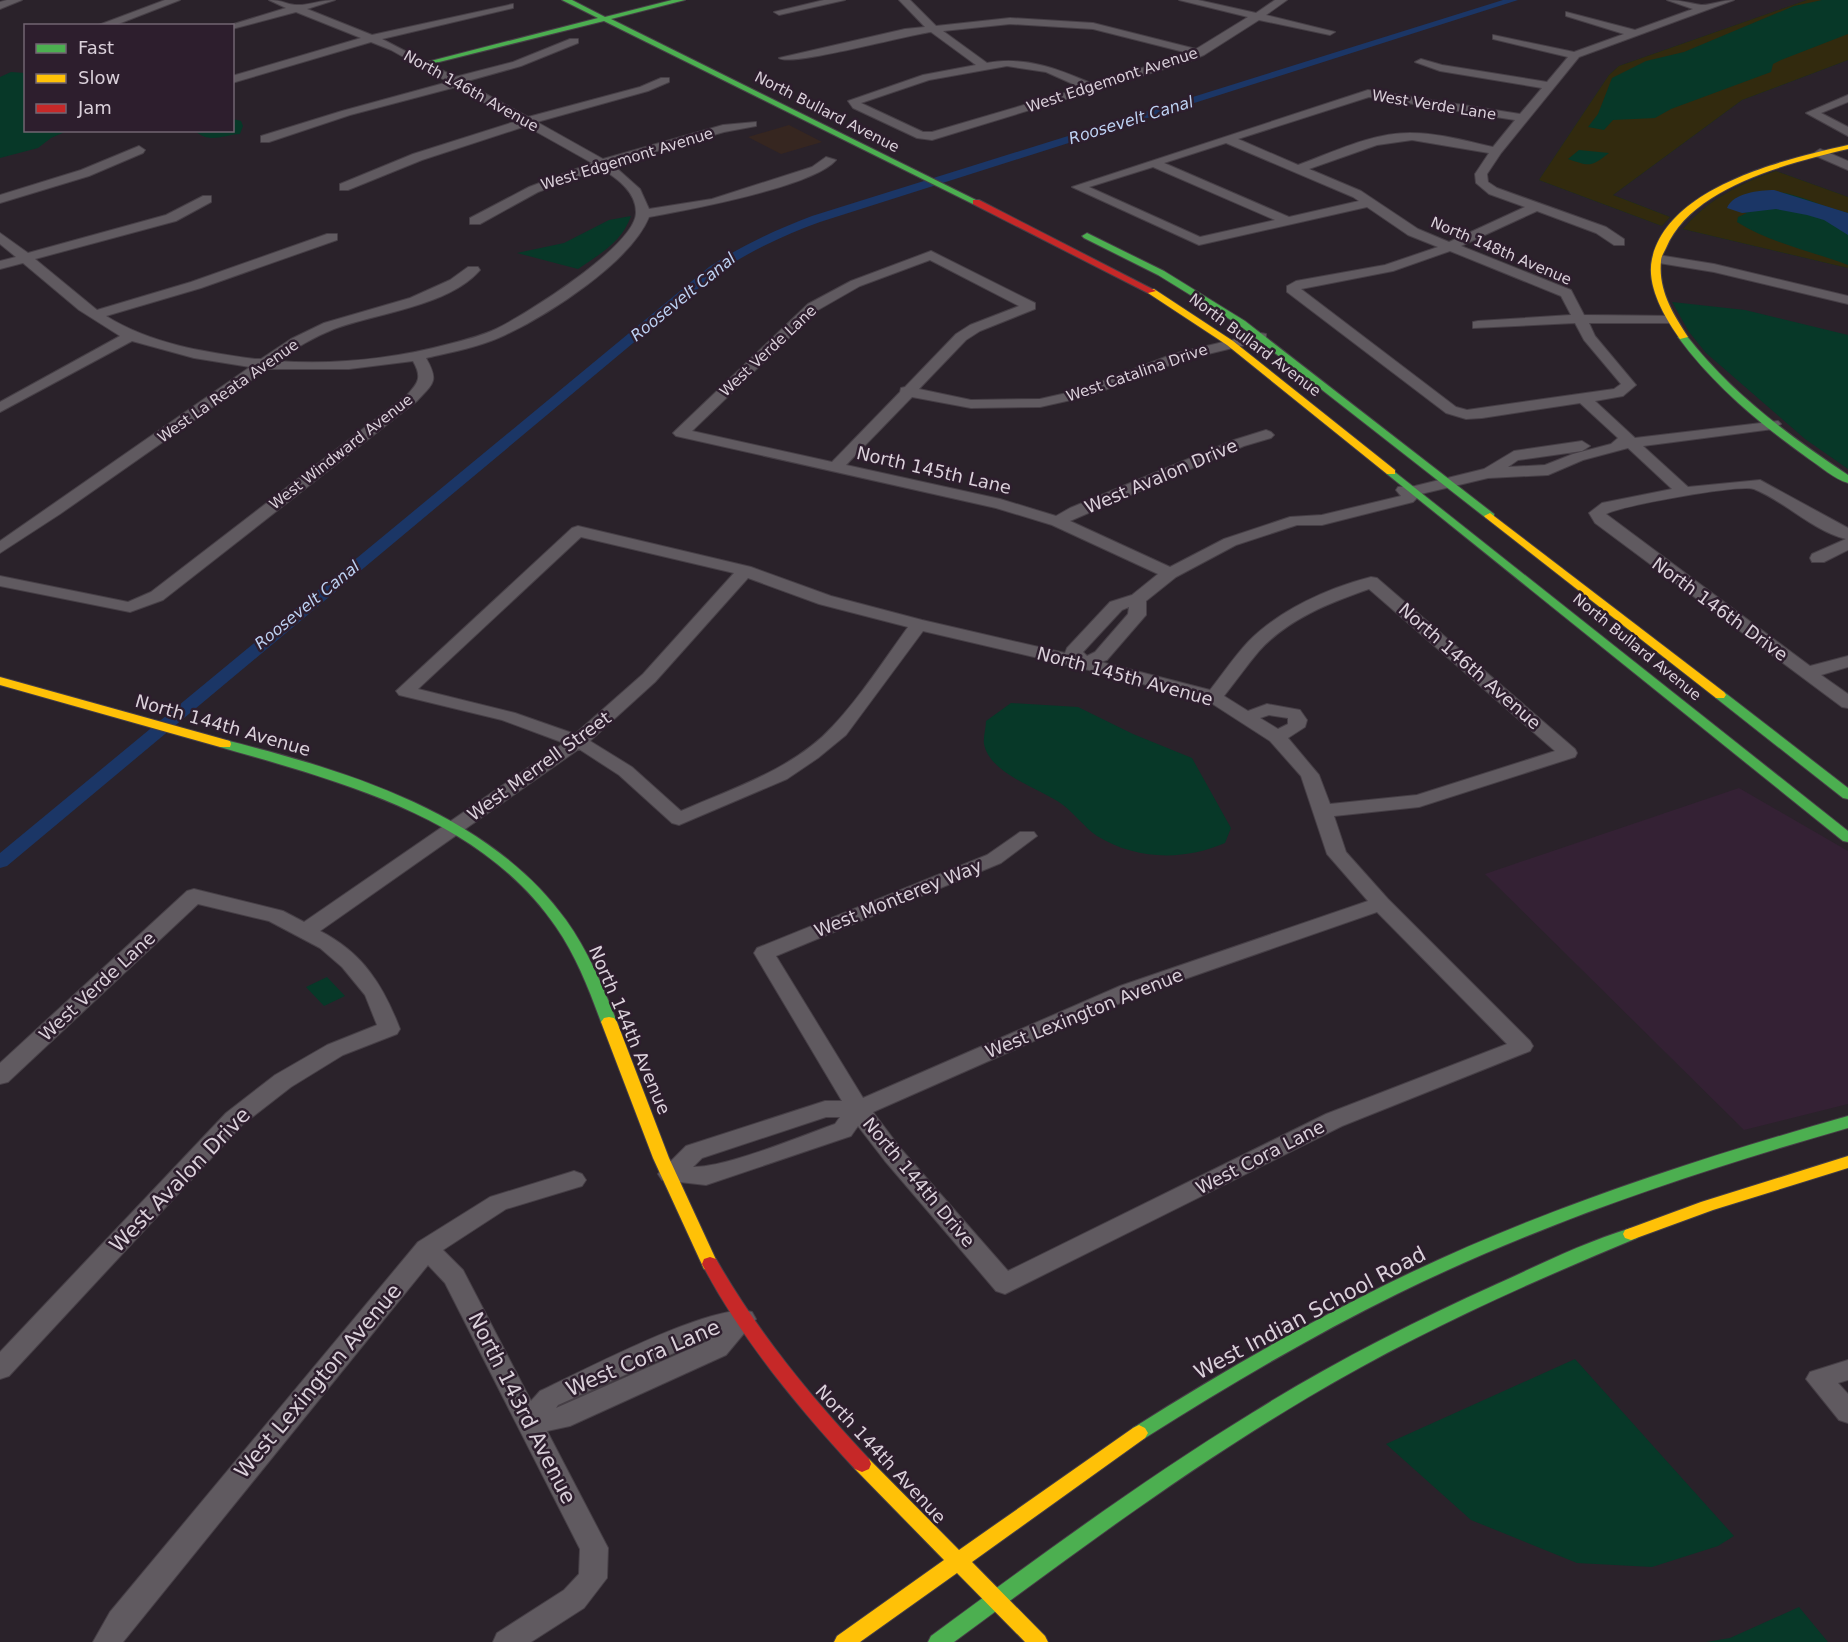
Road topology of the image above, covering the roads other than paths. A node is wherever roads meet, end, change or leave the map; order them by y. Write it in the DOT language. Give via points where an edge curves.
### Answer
graph roads {
  1 [pos="17,0"];
  2 [pos="274,0"];
  3 [pos="330,0"];
  4 [pos="566,0"];
  5 [pos="593,0"];
  6 [pos="653,0"];
  7 [pos="681,0"];
  8 [pos="840,0"];
  9 [pos="904,0"];
  10 [pos="1184,0"];
  11 [pos="1282,0"];
  12 [pos="1672,0"];
  13 [pos="1729,0"];
  14 [pos="164,1"];
  15 [pos="0,6"];
  16 [pos="508,6"];
  17 [pos="295,8"];
  18 [pos="1703,9"];
  19 [pos="779,12"];
  20 [pos="609,14"];
  21 [pos="1570,14"];
  22 [pos="1260,15"];
  23 [pos="106,24"];
  24 [pos="234,25"];
  25 [pos="932,28"];
  26 [pos="661,31"];
  27 [pos="1330,32"];
  28 [pos="1633,33"];
  29 [pos="1497,37"];
  30 [pos="374,38"];
  31 [pos="574,41"];
  32 [pos="1200,52"];
  33 [pos="1575,54"];
  34 [pos="785,58"];
  35 [pos="418,62"];
  36 [pos="1421,62"];
  37 [pos="984,66"];
  38 [pos="234,79"];
  39 [pos="665,80"];
  40 [pos="455,82"];
  41 [pos="1549,86"];
  42 [pos="1092,88"];
  43 [pos="1848,98"];
  44 [pos="1524,118"];
  45 [pos="525,121"];
  46 [pos="752,124"];
  47 [pos="1848,132"];
  48 [pos="265,139"];
  49 [pos="1227,139"];
  50 [pos="1848,147"];
  51 [pos="139,150"];
  52 [pos="1496,151"];
  53 [pos="1820,153"];
  54 [pos="830,160"];
  55 [pos="1154,163"];
  56 [pos="603,164"];
  57 [pos="1848,166"];
  58 [pos="1298,169"];
  59 [pos="344,187"];
  60 [pos="0,199"];
  61 [pos="207,200"];
  62 [pos="1371,202"];
  63 [pos="1535,207"];
  64 [pos="644,214"];
  65 [pos="475,221"];
  66 [pos="1288,221"];
  67 [pos="1073,230"];
  68 [pos="0,237"];
  69 [pos="332,237"];
  70 [pos="1619,242"];
  71 [pos="1446,247"];
  72 [pos="27,258"];
  73 [pos="1658,259"];
  74 [pos="0,265"];
  75 [pos="473,270"];
  76 [pos="1848,300"];
  77 [pos="95,315"];
  78 [pos="1579,319"];
  79 [pos="1670,319"];
  80 [pos="1478,325"];
  81 [pos="130,336"];
  82 [pos="1260,337"];
  83 [pos="1230,343"];
  84 [pos="417,356"];
  85 [pos="265,364"];
  86 [pos="906,392"];
  87 [pos="1582,398"];
  88 [pos="0,408"];
  89 [pos="1773,424"];
  90 [pos="681,433"];
  91 [pos="1266,435"];
  92 [pos="1630,443"];
  93 [pos="836,467"];
  94 [pos="1496,473"];
  95 [pos="1848,480"];
  96 [pos="1449,483"];
  97 [pos="1415,491"];
  98 [pos="1683,491"];
  99 [pos="1058,522"];
  100 [pos="1848,535"];
  101 [pos="1848,544"];
  102 [pos="0,548"];
  103 [pos="1818,558"];
  104 [pos="746,571"];
  105 [pos="1170,573"];
  106 [pos="0,581"];
  107 [pos="1138,599"];
  108 [pos="919,626"];
  109 [pos="1848,661"];
  110 [pos="1084,663"];
  111 [pos="1807,673"];
  112 [pos="0,681"];
  113 [pos="1214,697"];
  114 [pos="1848,703"];
  115 [pos="1245,717"];
  116 [pos="1277,738"];
  117 [pos="577,742"];
  118 [pos="1834,783"];
  119 [pos="1848,795"];
  120 [pos="1796,796"];
  121 [pos="1321,811"];
  122 [pos="454,827"];
  123 [pos="1027,836"];
  124 [pos="1848,838"];
  125 [pos="1381,904"];
  126 [pos="307,930"];
  127 [pos="765,953"];
  128 [pos="1522,1046"];
  129 [pos="0,1076"];
  130 [pos="858,1109"];
  131 [pos="1848,1122"];
  132 [pos="1848,1162"];
  133 [pos="670,1174"];
  134 [pos="573,1180"];
  135 [pos="427,1249"];
  136 [pos="1005,1284"];
  137 [pos="743,1319"];
  138 [pos="0,1369"];
  139 [pos="1848,1370"];
  140 [pos="1848,1412"];
  141 [pos="530,1422"];
  142 [pos="957,1560"];
  143 [pos="998,1598"];
  144 [pos="107,1642"];
  145 [pos="507,1642"];
  146 [pos="844,1642"];
  147 [pos="938,1642"];
  148 [pos="1038,1642"];
  1 -- 15 [label="street"];
  2 -- 17 [label="street, North 146th Avenue"];
  3 -- 17 [label="street"];
  4 -- 20 [label="main road, North Bullard Avenue"];
  5 -- 20 [label="main road, North Bullard Avenue"];
  6 -- 20 [label="main road"];
  7 -- 20 [label="main road"];
  8 -- 19 [label="street"];
  9 -- 25 [label="street"];
  10 -- 22 [label="street"];
  11 -- 22 [label="street, West Edgemont Avenue"];
  12 -- 18 [label="street"];
  13 -- 18 [label="street"];
  14 -- 23 [label="street"];
  16 -- 30 [label="street"];
  17 -- 24 [label="street"];
  17 -- 30 [label="street, North 146th Avenue"];
  18 -- 28 [label="street"];
  20 -- 26 [label="main road, North Bullard Avenue"];
  20 -- 35 [label="main road"];
  20 -- 83 [label="main road, North Bullard Avenue" via="926,180 1140,284"];
  21 -- 28 [label="street"];
  22 -- 27 [label="street"];
  22 -- 32 [label="street, West Edgemont Avenue"];
  25 -- 32 [label="street" via="1010,21 1066,23 1124,32"];
  25 -- 34 [label="street"];
  25 -- 37 [label="street"];
  28 -- 33 [label="street"];
  29 -- 33 [label="street"];
  30 -- 35 [label="street, North 146th Avenue"];
  30 -- 38 [label="street"];
  31 -- 40 [label="street" via="517,64"];
  32 -- 42 [label="street, West Edgemont Avenue"];
  33 -- 41 [label="street"];
  35 -- 40 [label="street, North 146th Avenue"];
  36 -- 41 [label="street"];
  37 -- 42 [label="street" via="1032,64"];
  37 -- 42 [label="street, West Edgemont Avenue" via="927,77 854,101 857,106 921,135 932,136"];
  39 -- 45 [label="street"];
  40 -- 45 [label="street, North 146th Avenue"];
  40 -- 48 [label="street"];
  41 -- 44 [label="street"];
  43 -- 47 [label="street" via="1812,113"];
  44 -- 49 [label="street, West Verde Lane" via="1368,93"];
  44 -- 52 [label="street"];
  45 -- 56 [label="street, North 146th Avenue"];
  45 -- 59 [label="street" via="404,160"];
  46 -- 56 [label="street, West Edgemont Avenue"];
  49 -- 55 [label="street, West Verde Lane"];
  49 -- 58 [label="street, North 148th Avenue"];
  50 -- 53 [label="main road"];
  51 -- 60 [label="street" via="85,173"];
  52 -- 58 [label="street" via="1402,137 1377,141"];
  52 -- 63 [label="street" via="1481,174 1482,183"];
  53 -- 57 [label="street"];
  53 -- 73 [label="main road" via="1761,170 1706,198 1680,217"];
  54 -- 64 [label="street" via="816,170 714,202"];
  55 -- 66 [label="street"];
  55 -- 66 [label="street, West Verde Lane" via="1078,187 1199,241"];
  56 -- 64 [label="street, North 146th Avenue" via="629,184"];
  56 -- 65 [label="street, West Edgemont Avenue" via="526,191"];
  58 -- 62 [label="street, North 148th Avenue"];
  61 -- 72 [label="street" via="171,218"];
  62 -- 66 [label="street"];
  62 -- 71 [label="street, North 148th Avenue" via="1413,232"];
  63 -- 70 [label="street" via="1601,230"];
  63 -- 71 [label="street"];
  64 -- 84 [label="street" via="627,245 528,318 462,346"];
  67 -- 82 [label="main road, North Bullard Avenue" via="1190,289"];
  68 -- 72 [label="street"];
  69 -- 77 [label="street" via="196,285"];
  71 -- 78 [label="street, North 148th Avenue" via="1566,293"];
  71 -- 87 [label="street" via="1390,268 1292,289 1451,410 1466,415"];
  72 -- 74 [label="street"];
  72 -- 77 [label="street"];
  73 -- 76 [label="street" via="1714,268"];
  73 -- 79 [label="main road" via="1658,291"];
  75 -- 85 [label="street, West La Reata Avenue" via="433,295 309,335"];
  77 -- 81 [label="street"];
  78 -- 79 [label="street"];
  78 -- 80 [label="street"];
  78 -- 87 [label="street, North 148th Avenue" via="1601,354 1629,385 1618,393"];
  79 -- 89 [label="main road" via="1696,355"];
  81 -- 85 [label="street" via="168,348"];
  81 -- 88 [label="street"];
  82 -- 83 [label="street, West Catalina Drive"];
  82 -- 96 [label="main road, North Bullard Avenue"];
  83 -- 86 [label="street, West Catalina Drive" via="1178,357 1084,393 1040,403 971,404"];
  83 -- 97 [label="main road, North Bullard Avenue"];
  84 -- 85 [label="street" via="354,365"];
  84 -- 106 [label="street, West Windward Avenue" via="427,373 426,383 412,398 157,596 130,607"];
  85 -- 102 [label="street, West La Reata Avenue"];
  86 -- 90 [label="street, West Verde Lane" via="961,337 1030,306 932,255 855,283 813,307"];
  86 -- 93 [label="street"];
  87 -- 92 [label="street"];
  89 -- 92 [label="street"];
  89 -- 95 [label="main road"];
  90 -- 93 [label="street, North 145th Lane"];
  91 -- 99 [label="street, West Avalon Drive" via="1228,447"];
  92 -- 94 [label="street"];
  92 -- 94 [label="street" via="1609,442 1525,454 1504,462"];
  92 -- 98 [label="street"];
  93 -- 99 [label="street, North 145th Lane" via="999,504"];
  94 -- 96 [label="street"];
  96 -- 97 [label="street"];
  96 -- 118 [label="main road, North Bullard Avenue"];
  97 -- 105 [label="street" via="1407,499 1333,517 1296,520 1230,542"];
  97 -- 120 [label="main road, North Bullard Avenue"];
  98 -- 100 [label="street" via="1754,483"];
  98 -- 111 [label="street, North 146th Drive" via="1613,505 1597,515"];
  99 -- 105 [label="street, North 145th Lane"];
  101 -- 103 [label="street"];
  104 -- 108 [label="street, North 145th Avenue" via="825,600"];
  104 -- 117 [label="street, West Merrell Street" via="649,678"];
  104 -- 117 [label="street, North 145th Avenue" via="578,531 405,691 539,726"];
  105 -- 107 [label="street"];
  107 -- 110 [label="street" via="1137,615 1101,656"];
  107 -- 110 [label="street" via="1107,612 1078,645 1073,652"];
  108 -- 110 [label="street, North 145th Avenue"];
  108 -- 117 [label="street" via="839,731 811,754 780,775 679,819 633,777"];
  109 -- 111 [label="street"];
  110 -- 113 [label="street, North 145th Avenue"];
  111 -- 114 [label="street, North 146th Drive"];
  112 -- 122 [label="main road, North 144th Avenue" via="365,785 424,809"];
  113 -- 115 [label="street, North 145th Avenue"];
  113 -- 121 [label="street, North 146th Avenue" via="1256,645 1277,628 1299,612 1371,582 1568,753 1419,801"];
  115 -- 116 [label="street, North 145th Avenue"];
  115 -- 116 [label="street" via="1267,709 1294,714 1298,720 1296,727"];
  116 -- 121 [label="street, North 145th Avenue" via="1310,775"];
  117 -- 122 [label="street, West Merrell Street"];
  118 -- 119 [label="main road, North Bullard Avenue"];
  118 -- 120 [label="main road"];
  120 -- 124 [label="main road, North Bullard Avenue"];
  121 -- 125 [label="street, North 145th Avenue" via="1337,854"];
  122 -- 126 [label="street, West Merrell Street"];
  122 -- 133 [label="main road, North 144th Avenue" via="517,873 553,913 576,949 596,988"];
  123 -- 127 [label="street, West Monterey Way" via="994,859"];
  125 -- 128 [label="street, North 145th Avenue"];
  125 -- 130 [label="street, West Lexington Avenue" via="1128,991"];
  126 -- 129 [label="street, West Verde Lane" via="276,916 194,896"];
  126 -- 138 [label="street, West Avalon Drive" via="350,962 375,993 389,1029 335,1050 283,1081 234,1119"];
  127 -- 130 [label="street, North 144th Drive"];
  128 -- 136 [label="street, West Cora Lane" via="1334,1120"];
  130 -- 133 [label="street, West Lexington Avenue" via="843,1130 777,1153 706,1176"];
  130 -- 136 [label="street, North 144th Drive" via="892,1155"];
  131 -- 142 [label="main road, West Indian School Road" via="1716,1158 1628,1189 1495,1241 1426,1273 1325,1323 1164,1417"];
  132 -- 143 [label="main road" via="1741,1194 1600,1245 1413,1331 1262,1417"];
  133 -- 137 [label="main road, North 144th Avenue" via="700,1247"];
  134 -- 135 [label="street, West Lexington Avenue" via="498,1203"];
  135 -- 141 [label="street, North 143rd Avenue" via="454,1277"];
  135 -- 144 [label="street, West Lexington Avenue" via="120,1621"];
  137 -- 141 [label="street, West Cora Lane" via="717,1348 561,1418"];
  137 -- 142 [label="main road, North 144th Avenue" via="826,1426"];
  139 -- 140 [label="street" via="1819,1379"];
  141 -- 145 [label="street, North 143rd Avenue" via="594,1548 593,1578 574,1599"];
  142 -- 143 [label="main road, North 144th Avenue"];
  142 -- 146 [label="main road, West Indian School Road"];
  143 -- 147 [label="main road"];
  143 -- 148 [label="main road, North 144th Avenue"];
}
